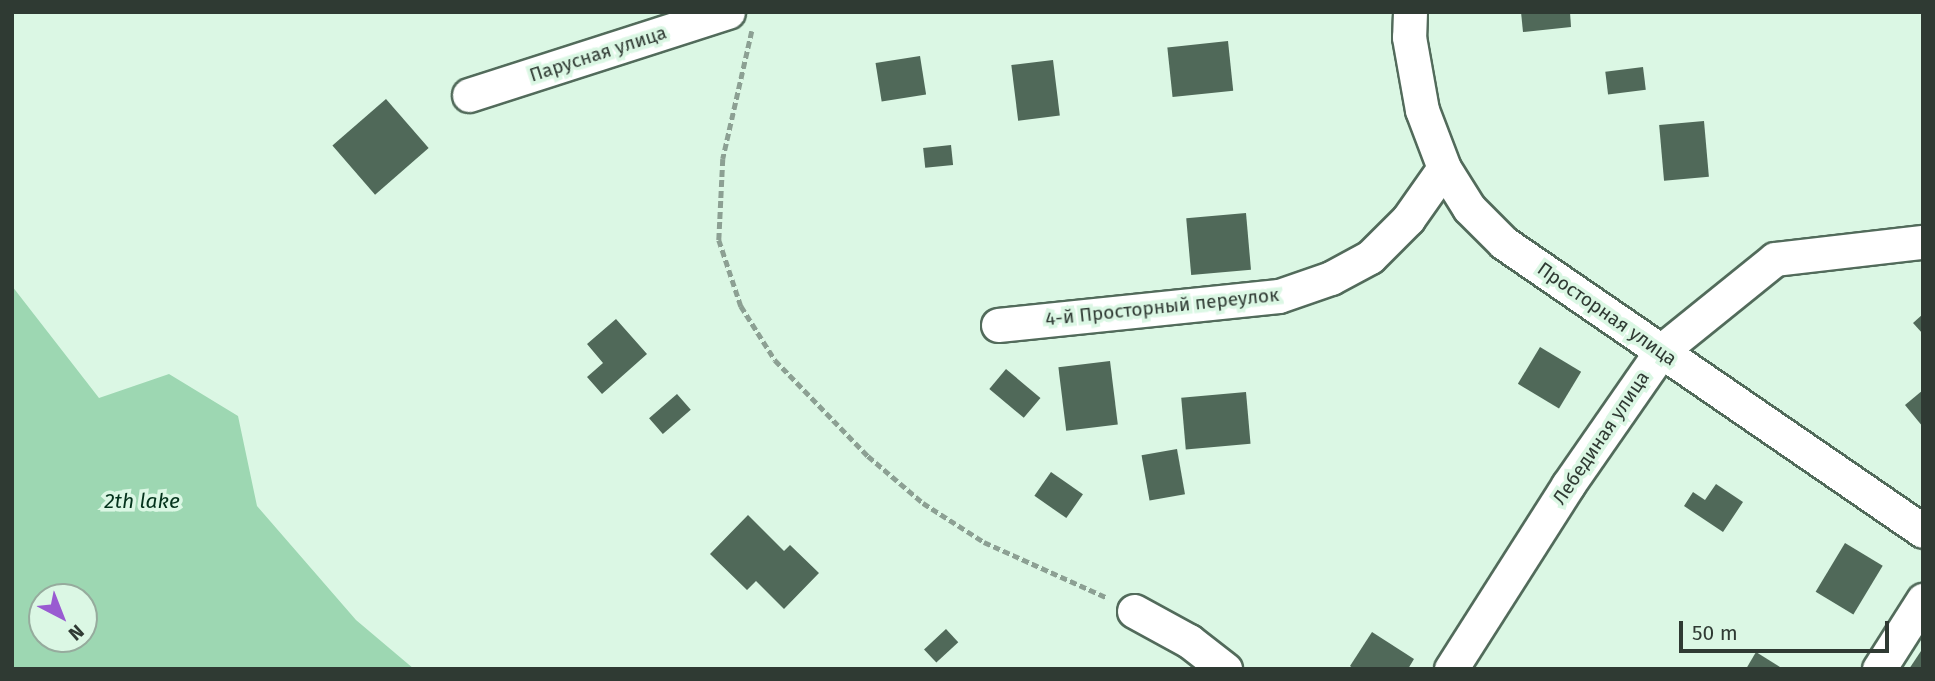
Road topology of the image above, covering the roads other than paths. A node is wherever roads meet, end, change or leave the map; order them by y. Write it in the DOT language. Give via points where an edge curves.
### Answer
graph roads {
  1 [pos="1410,12"];
  2 [pos="741,16"];
  3 [pos="469,95"];
  4 [pos="1444,168"];
  5 [pos="1923,242"];
  6 [pos="998,325"];
  7 [pos="1661,351"];
  8 [pos="1923,531"];
  9 [pos="1923,600"];
  10 [pos="1134,611"];
  11 [pos="1225,669"];
  12 [pos="1451,669"];
  13 [pos="1879,669"];
  1 -- 4 [label="street, Просторная улица" via="1409,37 1422,110"];
  2 -- 3 [label="street, Парусная улица"];
  4 -- 6 [label="street, 4-й Просторный переулок" via="1408,219 1370,257 1331,278 1279,296"];
  4 -- 7 [label="street, Просторная улица" via="1469,208 1504,243"];
  5 -- 7 [label="street, Лебединая улица" via="1775,259"];
  7 -- 8 [label="street, Просторная улица"];
  7 -- 12 [label="street, Лебединая улица" via="1568,485"];
  9 -- 13 [label="street"];
  10 -- 11 [label="street" via="1189,641"];
}
